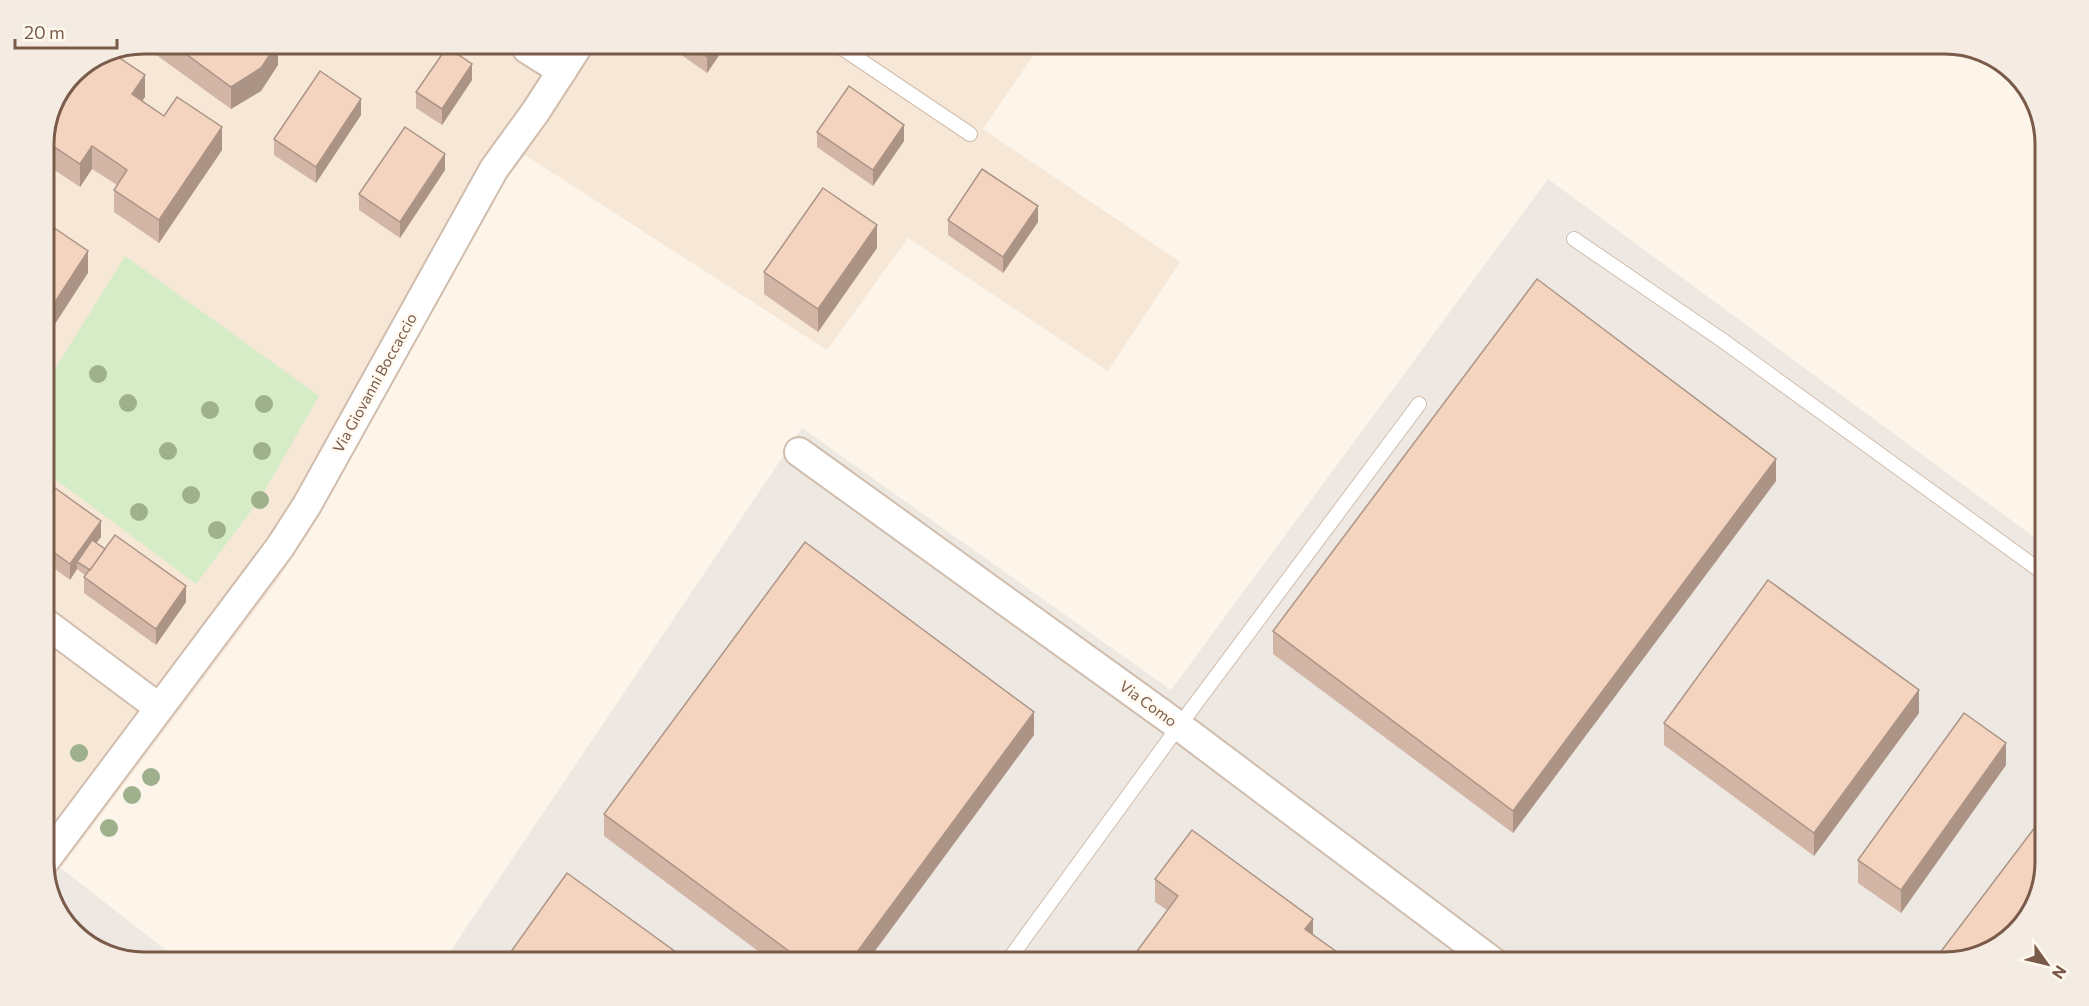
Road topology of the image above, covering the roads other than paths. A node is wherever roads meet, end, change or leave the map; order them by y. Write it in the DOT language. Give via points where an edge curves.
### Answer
graph roads {
  1 [pos="546,54"];
  2 [pos="851,54"];
  3 [pos="569,60"];
  4 [pos="970,134"];
  5 [pos="1574,239"];
  6 [pos="1419,404"];
  7 [pos="799,453"];
  8 [pos="2035,567"];
  9 [pos="54,629"];
  10 [pos="158,707"];
  11 [pos="1179,726"];
  12 [pos="54,848"];
  13 [pos="1015,952"];
  14 [pos="1478,952"];
  1 -- 3 [label="street"];
  2 -- 4 [label="lane"];
  3 -- 10 [label="street, Via Giovanni Boccaccio" via="494,169 307,505 280,547"];
  5 -- 8 [label="lane" via="1722,340"];
  6 -- 11 [label="lane"];
  7 -- 11 [label="street, Via Como"];
  9 -- 10 [label="street"];
  10 -- 12 [label="street, Via Giovanni Boccaccio"];
  11 -- 13 [label="lane"];
  11 -- 14 [label="street, Via Como"];
}
